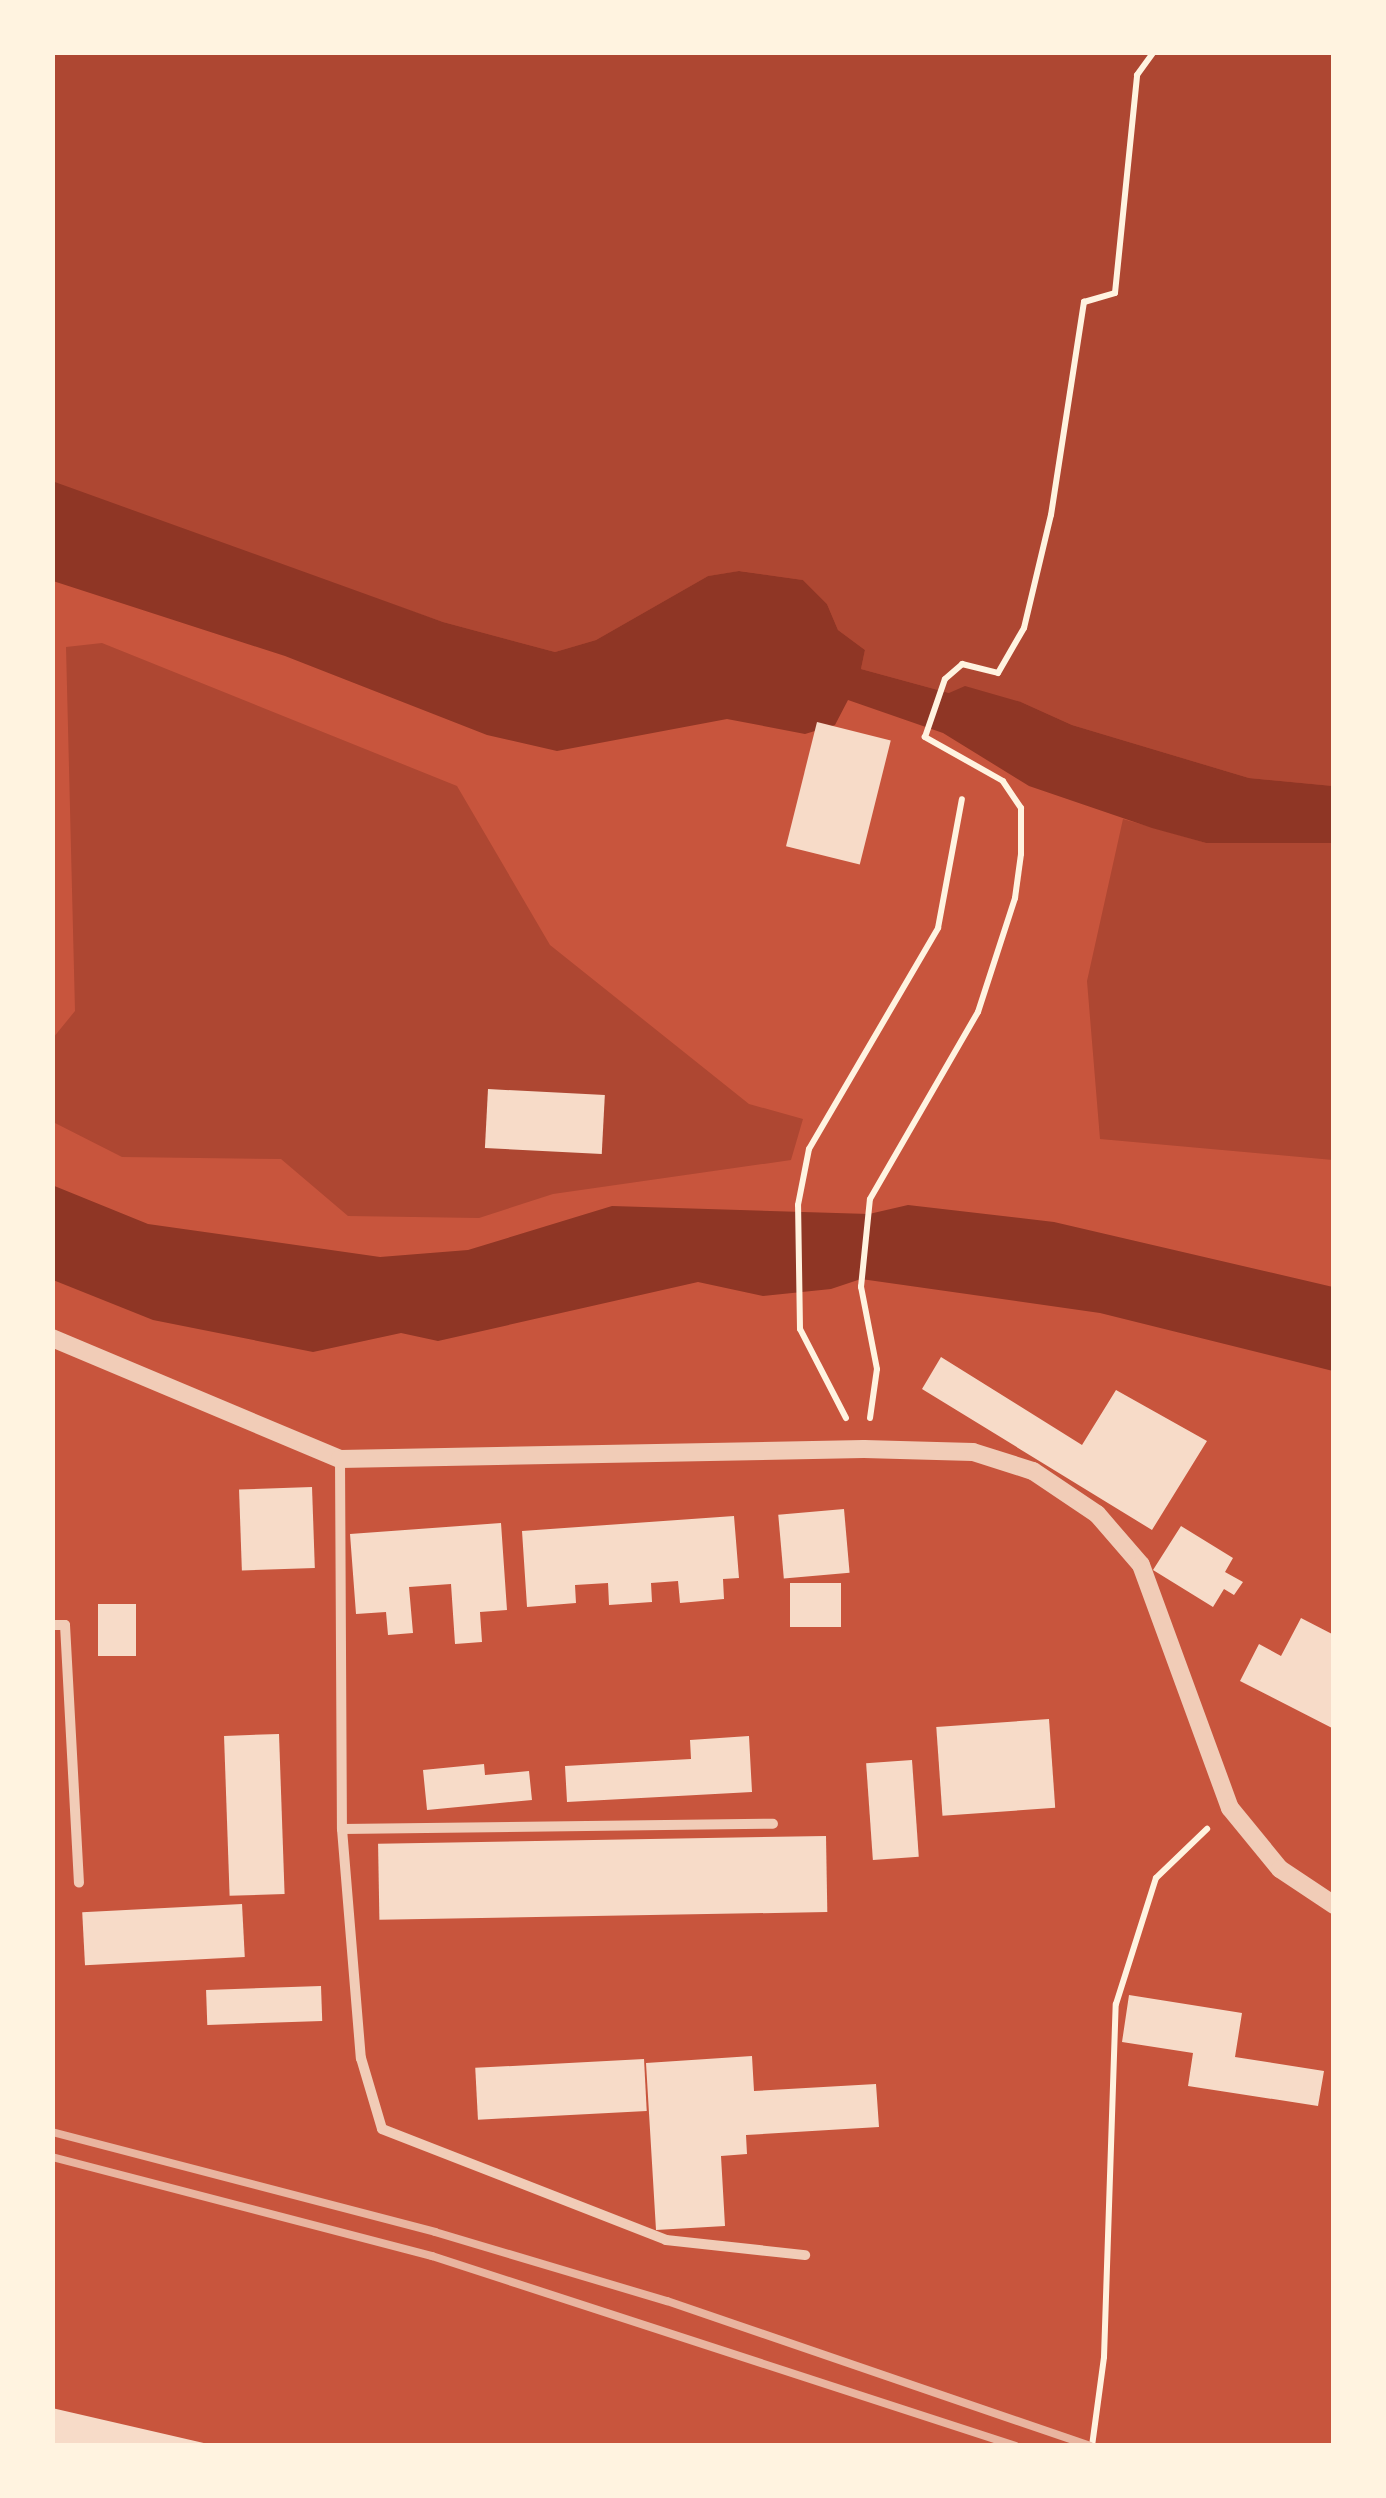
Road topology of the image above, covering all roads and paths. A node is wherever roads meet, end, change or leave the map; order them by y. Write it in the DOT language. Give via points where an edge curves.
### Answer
graph roads {
  1 [pos="1154,52"];
  2 [pos="962,798"];
  3 [pos="52,1338"];
  4 [pos="864,1449"];
  5 [pos="340,1459"];
  6 [pos="52,1625"];
  7 [pos="1230,1808"];
  8 [pos="773,1824"];
  9 [pos="342,1829"];
  10 [pos="79,1884"];
  11 [pos="1334,1905"];
  12 [pos="805,2255"];
  13 [pos="1092,2446"];
  1 -- 4 [label="path" via="1137,75 1115,293 1084,302 1052,515 1024,628 998,673 962,664 946,678 925,736 1003,781 1021,808 1021,854 1015,898 978,1012 870,1199 861,1286 877,1368"];
  2 -- 4 [label="path" via="938,928 809,1148 798,1205 798,1305 820,1375"];
  3 -- 5 [label="street"];
  4 -- 5 [label="street"];
  4 -- 7 [label="street" via="973,1452 1033,1472 1097,1514 1141,1566"];
  5 -- 9 [label="street"];
  6 -- 10 [label="street" via="66,1625"];
  7 -- 11 [label="street" via="1280,1869"];
  7 -- 13 [label="path" via="1156,1878 1116,2004 1104,2356"];
  8 -- 9 [label="street"];
  9 -- 12 [label="street" via="361,2058 382,2129 666,2240"];
}
